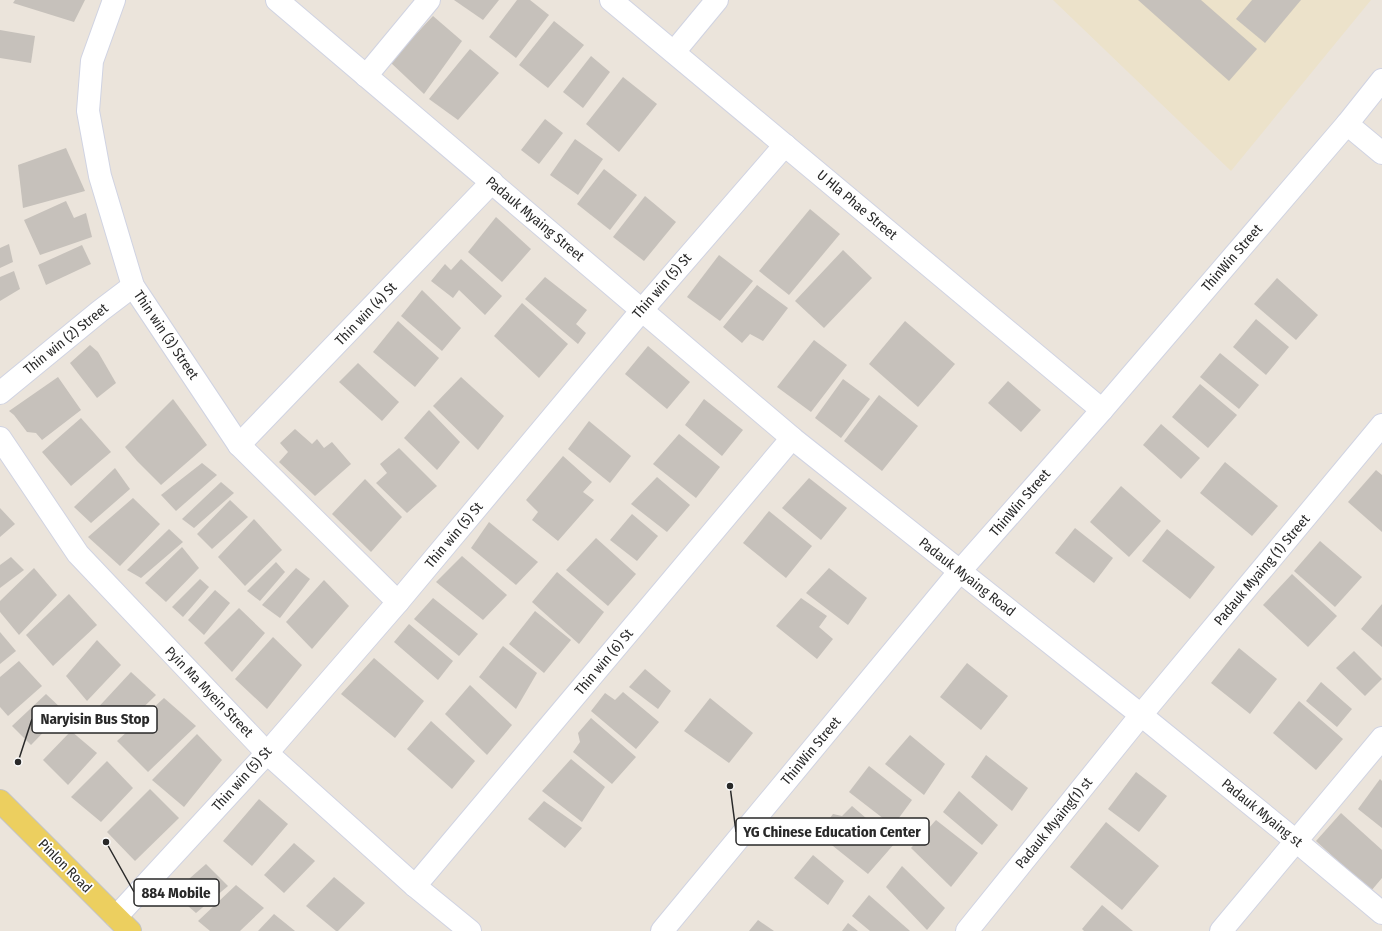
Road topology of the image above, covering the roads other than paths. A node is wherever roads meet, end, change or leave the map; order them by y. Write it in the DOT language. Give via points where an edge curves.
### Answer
graph roads {
  1 [pos="114,0"];
  2 [pos="277,0"];
  3 [pos="429,0"];
  4 [pos="611,0"];
  5 [pos="717,0"];
  6 [pos="674,52"];
  7 [pos="366,76"];
  8 [pos="1382,80"];
  9 [pos="1347,124"];
  10 [pos="785,145"];
  11 [pos="1382,153"];
  12 [pos="492,182"];
  13 [pos="133,286"];
  14 [pos="642,310"];
  15 [pos="0,393"];
  16 [pos="1102,410"];
  17 [pos="1382,425"];
  18 [pos="0,438"];
  19 [pos="792,438"];
  20 [pos="239,445"];
  21 [pos="960,571"];
  22 [pos="398,602"];
  23 [pos="1142,715"];
  24 [pos="1382,738"];
  25 [pos="267,753"];
  26 [pos="0,801"];
  27 [pos="1296,841"];
  28 [pos="415,886"];
  29 [pos="1382,913"];
  30 [pos="123,924"];
  31 [pos="970,930"];
  32 [pos="470,931"];
  33 [pos="662,931"];
  34 [pos="1221,931"];
  1 -- 13 [label="street, Thin win (3) Street" via="92,62 88,111 100,176"];
  2 -- 7 [label="street, Padauk Myaing Street"];
  3 -- 7 [label="street"];
  4 -- 6 [label="street, U Hla Phae Street"];
  5 -- 6 [label="street"];
  6 -- 10 [label="street, U Hla Phae Street"];
  7 -- 12 [label="street, Padauk Myaing Street"];
  8 -- 9 [label="street, ThinWin Street"];
  9 -- 11 [label="street"];
  9 -- 16 [label="street, ThinWin Street"];
  10 -- 14 [label="street, Thin win (5) St"];
  10 -- 16 [label="street, U Hla Phae Street"];
  12 -- 14 [label="street, Padauk Myaing Street"];
  12 -- 20 [label="street, Thin win (4) St"];
  13 -- 15 [label="street, Thin win (2) Street"];
  13 -- 20 [label="street, Thin win (3) Street"];
  14 -- 19 [label="street, Padauk Myaing Street"];
  14 -- 22 [label="street, Thin win (5) St"];
  16 -- 21 [label="street, ThinWin Street"];
  17 -- 23 [label="street, Padauk Myaing (1) Street"];
  18 -- 25 [label="street, Pyin Ma Myein Street" via="78,554"];
  19 -- 21 [label="street, Padauk Myaing Road"];
  19 -- 28 [label="street, Thin win (6) St"];
  20 -- 22 [label="street, Thin win (3) Street"];
  21 -- 23 [label="street, Padauk Myaing Road"];
  21 -- 33 [label="street, ThinWin Street"];
  22 -- 25 [label="street, Thin win (5) St"];
  23 -- 27 [label="street, Padauk Myaing st"];
  23 -- 31 [label="street, Padauk Myaing(1) st"];
  24 -- 27 [label="street"];
  25 -- 28 [label="street, Pyin Ma Myein Street"];
  25 -- 30 [label="street, Thin win (5) St"];
  26 -- 30 [label="main road, Pinlon Road"];
  27 -- 29 [label="street, Padauk Myaing st"];
  27 -- 34 [label="street"];
  28 -- 32 [label="street, Pyin Ma Myein Street"];
}
